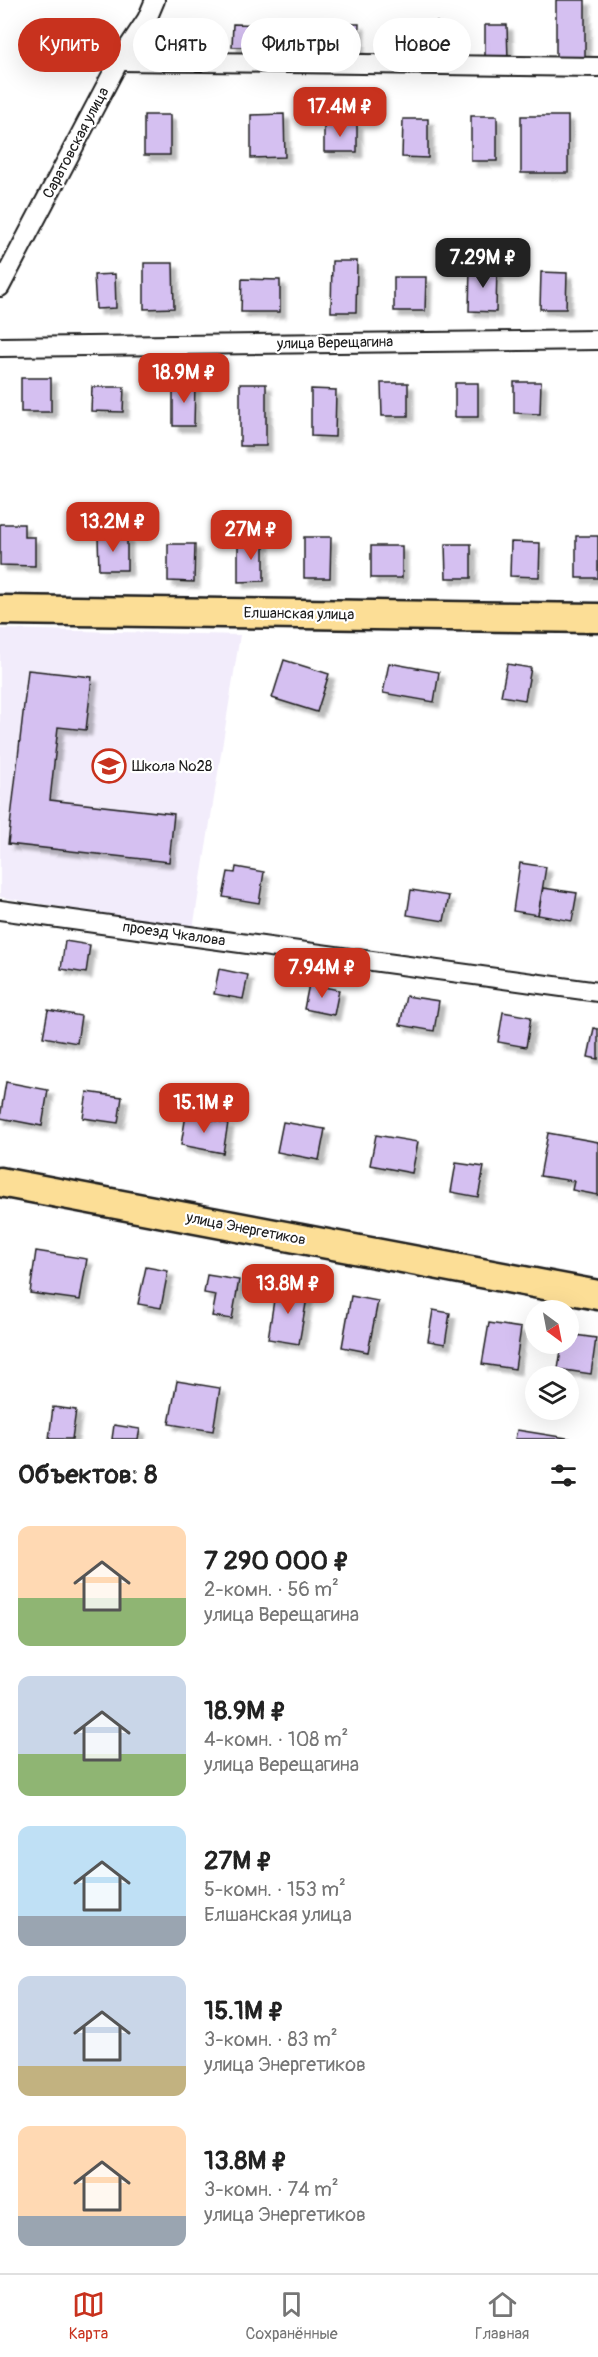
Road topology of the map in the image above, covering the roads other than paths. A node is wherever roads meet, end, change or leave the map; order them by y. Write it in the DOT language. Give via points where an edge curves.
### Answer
graph roads {
  1 [pos="155,0"];
  2 [pos="121,58"];
  3 [pos="121,61"];
  4 [pos="598,67"];
  5 [pos="113,72"];
  6 [pos="0,287"];
  7 [pos="598,340"];
  8 [pos="0,346"];
  9 [pos="0,610"];
  10 [pos="598,618"];
  11 [pos="0,910"];
  12 [pos="598,992"];
  13 [pos="0,1182"];
  14 [pos="598,1295"];
  1 -- 2 [label="street, Саратовская улица"];
  3 -- 4 [label="street"];
  5 -- 6 [label="street, Саратовская улица"];
  7 -- 8 [label="street, улица Верещагина"];
  9 -- 10 [label="main road, Елшанская улица"];
  11 -- 12 [label="street, проезд Чкалова"];
  13 -- 14 [label="main road, улица Энергетиков"];
}
